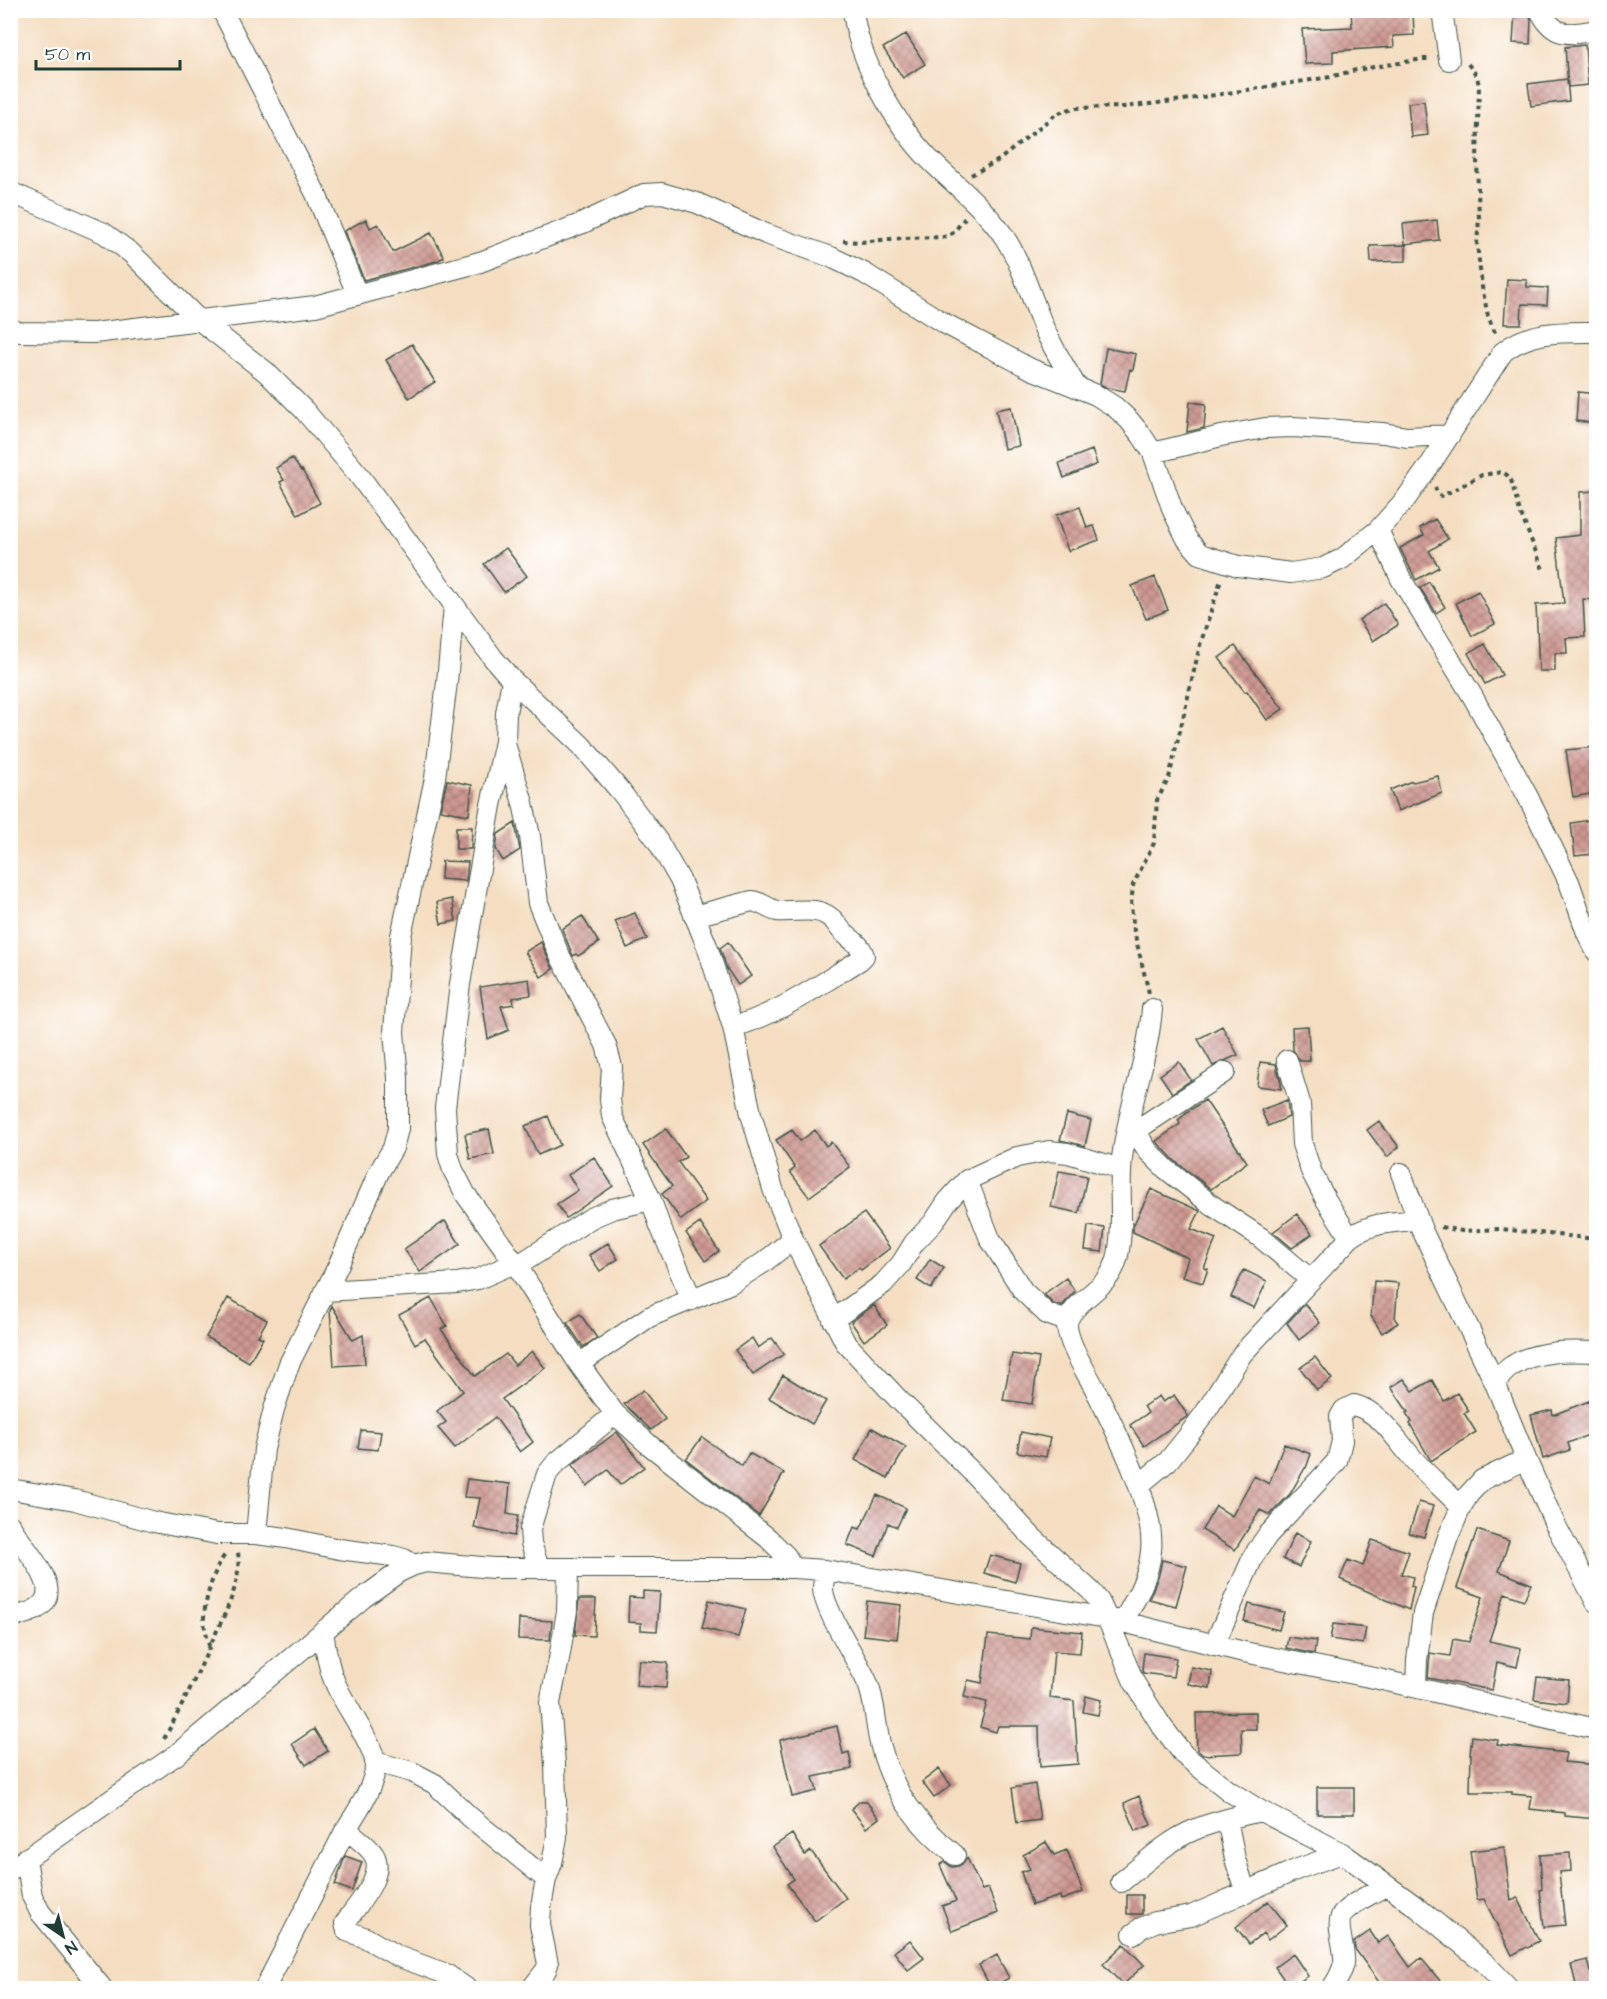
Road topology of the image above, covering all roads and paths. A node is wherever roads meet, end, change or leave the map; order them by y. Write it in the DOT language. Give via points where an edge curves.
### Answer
graph roads {
  1 [pos="222,10"];
  2 [pos="853,10"];
  3 [pos="1442,10"];
  4 [pos="1540,10"];
  5 [pos="1596,30"];
  6 [pos="1449,60"];
  7 [pos="959,189"];
  8 [pos="10,192"];
  9 [pos="982,211"];
  10 [pos="840,241"];
  11 [pos="357,294"];
  12 [pos="198,319"];
  13 [pos="10,329"];
  14 [pos="1596,332"];
  15 [pos="1507,349"];
  16 [pos="1076,386"];
  17 [pos="1450,435"];
  18 [pos="1152,453"];
  19 [pos="1432,462"];
  20 [pos="1378,530"];
  21 [pos="1225,562"];
  22 [pos="1544,572"];
  23 [pos="454,606"];
  24 [pos="512,680"];
  25 [pos="505,742"];
  26 [pos="694,916"];
  27 [pos="1596,951"];
  28 [pos="1152,1008"];
  29 [pos="733,1026"];
  30 [pos="1287,1060"];
  31 [pos="1225,1072"];
  32 [pos="1132,1126"];
  33 [pos="1121,1169"];
  34 [pos="1401,1173"];
  35 [pos="967,1180"];
  36 [pos="651,1200"];
  37 [pos="1420,1225"];
  38 [pos="1350,1238"];
  39 [pos="793,1239"];
  40 [pos="1596,1239"];
  41 [pos="516,1265"];
  42 [pos="1311,1280"];
  43 [pos="325,1291"];
  44 [pos="692,1300"];
  45 [pos="833,1320"];
  46 [pos="1067,1321"];
  47 [pos="1596,1352"];
  48 [pos="579,1364"];
  49 [pos="1495,1383"];
  50 [pos="615,1414"];
  51 [pos="1526,1460"];
  52 [pos="1138,1485"];
  53 [pos="10,1489"];
  54 [pos="1461,1507"];
  55 [pos="10,1525"];
  56 [pos="256,1534"];
  57 [pos="236,1538"];
  58 [pos="414,1565"];
  59 [pos="539,1568"];
  60 [pos="568,1568"];
  61 [pos="793,1568"];
  62 [pos="825,1570"];
  63 [pos="1596,1602"];
  64 [pos="10,1617"];
  65 [pos="1115,1620"];
  66 [pos="323,1631"];
  67 [pos="1214,1645"];
  68 [pos="209,1647"];
  69 [pos="1416,1687"];
  70 [pos="1596,1729"];
  71 [pos="164,1740"];
  72 [pos="375,1762"];
  73 [pos="1262,1811"];
  74 [pos="1227,1819"];
  75 [pos="346,1829"];
  76 [pos="1342,1853"];
  77 [pos="955,1855"];
  78 [pos="18,1864"];
  79 [pos="546,1879"];
  80 [pos="1122,1882"];
  81 [pos="1386,1885"];
  82 [pos="1246,1893"];
  83 [pos="1132,1934"];
  84 [pos="443,1981"];
  85 [pos="1331,1988"];
  86 [pos="102,1989"];
  87 [pos="265,1989"];
  88 [pos="466,1989"];
  89 [pos="532,1989"];
  90 [pos="1509,1989"];
  1 -- 11 [label="street" via="316,194"];
  2 -- 7 [label="street" via="862,52 900,123"];
  3 -- 6 [label="street"];
  4 -- 5 [label="street" via="1556,31 1575,34"];
  6 -- 7 [label="path" via="1423,59 1183,100 1073,108 1056,114 999,160 974,172"];
  6 -- 15 [label="path" via="1468,64 1477,76 1476,244 1488,315 1494,332"];
  7 -- 9 [label="street"];
  8 -- 12 [label="street" via="104,233 131,253"];
  9 -- 10 [label="path" via="967,215 953,233 944,237"];
  9 -- 16 [label="street" via="1015,256 1044,328"];
  11 -- 12 [label="street" via="315,306"];
  11 -- 16 [label="street" via="480,262 583,223 644,194 662,193 697,203 831,257 1030,369"];
  12 -- 13 [label="street" via="94,333"];
  12 -- 23 [label="street" via="266,372 304,410 357,474"];
  14 -- 15 [label="street" via="1554,332 1530,337"];
  15 -- 17 [label="street"];
  16 -- 18 [label="street" via="1114,407 1136,428"];
  17 -- 18 [label="street" via="1407,437 1265,428"];
  17 -- 19 [label="street"];
  18 -- 21 [label="street" via="1186,539 1200,554"];
  19 -- 20 [label="street"];
  19 -- 22 [label="path" via="1438,495 1442,496 1482,475 1507,475"];
  20 -- 21 [label="street" via="1342,559 1305,572 1276,573"];
  20 -- 27 [label="street" via="1401,579 1528,797 1569,882"];
  21 -- 28 [label="path" via="1168,778 1157,800 1154,843 1133,885 1132,915"];
  23 -- 24 [label="street"];
  23 -- 43 [label="street" via="435,778 401,936 394,1032 398,1129 393,1148"];
  24 -- 25 [label="street"];
  24 -- 26 [label="street" via="580,745 621,792 657,840 680,880"];
  25 -- 36 [label="street" via="527,825 538,903 558,952 606,1045 612,1067 612,1116"];
  25 -- 41 [label="street" via="460,984 445,1133 453,1170 466,1195"];
  26 -- 29 [label="street"];
  26 -- 29 [label="street" via="752,901 776,910 817,910 832,919 864,953 860,960 789,1003"];
  28 -- 32 [label="street"];
  29 -- 39 [label="street" via="751,1114 773,1189"];
  30 -- 38 [label="street" via="1300,1103 1302,1144 1311,1170"];
  31 -- 32 [label="street"];
  32 -- 33 [label="street"];
  32 -- 42 [label="street" via="1166,1169 1260,1237"];
  33 -- 35 [label="street" via="1049,1151 1017,1157"];
  33 -- 46 [label="street" via="1122,1207 1113,1271"];
  34 -- 37 [label="street"];
  35 -- 45 [label="street" via="883,1284"];
  35 -- 46 [label="street" via="990,1239 1023,1291 1047,1314"];
  36 -- 41 [label="street" via="591,1218"];
  36 -- 44 [label="street"];
  37 -- 38 [label="street" via="1376,1224"];
  37 -- 40 [label="path"];
  37 -- 49 [label="street"];
  38 -- 42 [label="street"];
  39 -- 44 [label="street" via="763,1263"];
  39 -- 45 [label="street"];
  41 -- 43 [label="street" via="457,1283"];
  41 -- 48 [label="street"];
  42 -- 52 [label="street" via="1242,1354 1205,1413 1168,1461"];
  43 -- 56 [label="street" via="289,1364 274,1409 264,1449"];
  44 -- 48 [label="street" via="649,1317"];
  45 -- 65 [label="street" via="861,1360 1031,1536 1091,1591"];
  46 -- 52 [label="street" via="1073,1345"];
  47 -- 49 [label="street" via="1571,1351 1524,1359 1509,1367"];
  48 -- 50 [label="street"];
  49 -- 51 [label="street"];
  50 -- 59 [label="street" via="547,1474 530,1529"];
  50 -- 61 [label="street" via="768,1538"];
  51 -- 54 [label="street" via="1482,1480"];
  51 -- 63 [label="street"];
  52 -- 65 [label="street" via="1151,1526 1152,1550 1141,1588"];
  53 -- 57 [label="street" via="75,1500"];
  54 -- 67 [label="street" via="1381,1422 1362,1407 1354,1405 1344,1410 1340,1417 1342,1441 1337,1461 1254,1555"];
  54 -- 69 [label="street" via="1423,1612"];
  55 -- 64 [label="street" via="49,1586 48,1595 38,1607"];
  56 -- 57 [label="street"];
  56 -- 58 [label="street" via="404,1558"];
  57 -- 68 [label="path" via="238,1572 233,1595"];
  57 -- 68 [label="path" via="210,1587 204,1621"];
  58 -- 59 [label="street" via="426,1562 493,1569"];
  58 -- 66 [label="street" via="392,1577"];
  59 -- 60 [label="street"];
  60 -- 61 [label="street"];
  60 -- 79 [label="street" via="567,1611 550,1703 557,1837"];
  61 -- 62 [label="street"];
  62 -- 65 [label="street"];
  62 -- 77 [label="street" via="823,1591 869,1685 881,1747 891,1775 911,1813"];
  65 -- 67 [label="street"];
  65 -- 73 [label="street" via="1134,1682 1184,1755"];
  66 -- 72 [label="street" via="335,1683 370,1745"];
  66 -- 78 [label="street" via="176,1755"];
  67 -- 69 [label="street"];
  68 -- 71 [label="path"];
  69 -- 70 [label="street"];
  72 -- 75 [label="street" via="369,1788"];
  72 -- 79 [label="street" via="412,1772 435,1784"];
  73 -- 74 [label="street"];
  73 -- 76 [label="street"];
  74 -- 80 [label="street" via="1193,1830"];
  74 -- 82 [label="street"];
  75 -- 84 [label="street" via="373,1852 377,1866 368,1890 345,1923 347,1931"];
  75 -- 87 [label="street"];
  76 -- 81 [label="street"];
  76 -- 82 [label="street"];
  78 -- 86 [label="street" via="40,1912"];
  79 -- 89 [label="street" via="540,1924 548,1964"];
  81 -- 85 [label="street" via="1340,1916 1344,1964"];
  81 -- 90 [label="street" via="1485,1963"];
  82 -- 83 [label="street" via="1191,1916 1155,1922"];
  84 -- 88 [label="street"];
}
